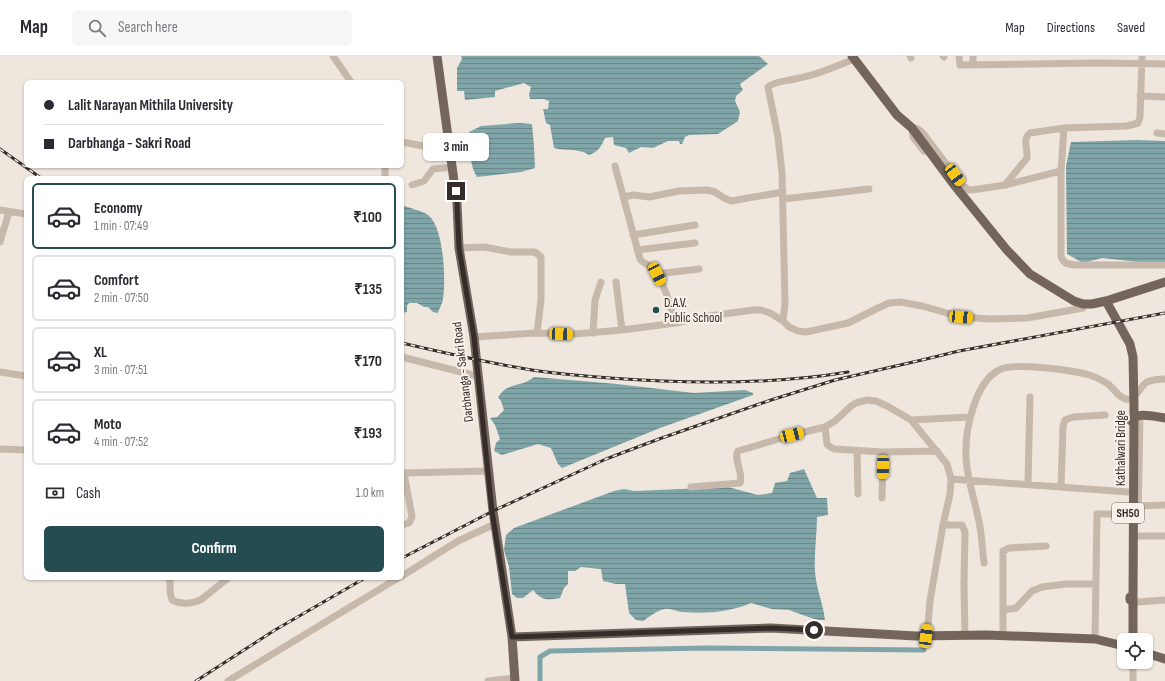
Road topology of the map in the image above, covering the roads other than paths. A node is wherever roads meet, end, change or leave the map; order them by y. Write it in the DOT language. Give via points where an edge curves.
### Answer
graph roads {
  1 [pos="333,56"];
  2 [pos="437,56"];
  3 [pos="959,56"];
  4 [pos="973,56"];
  5 [pos="1142,56"];
  6 [pos="853,57"];
  7 [pos="1142,64"];
  8 [pos="1165,64"];
  9 [pos="973,65"];
  10 [pos="350,80"];
  11 [pos="1140,96"];
  12 [pos="1165,97"];
  13 [pos="912,128"];
  14 [pos="1064,128"];
  15 [pos="1157,133"];
  16 [pos="1165,134"];
  17 [pos="404,142"];
  18 [pos="450,151"];
  19 [pos="615,166"];
  20 [pos="452,167"];
  21 [pos="1061,171"];
  22 [pos="412,185"];
  23 [pos="1005,185"];
  24 [pos="869,189"];
  25 [pos="783,195"];
  26 [pos="623,197"];
  27 [pos="0,210"];
  28 [pos="9,212"];
  29 [pos="24,214"];
  30 [pos="696,225"];
  31 [pos="633,235"];
  32 [pos="0,242"];
  33 [pos="695,243"];
  34 [pos="459,248"];
  35 [pos="637,250"];
  36 [pos="1165,265"];
  37 [pos="699,269"];
  38 [pos="657,274"];
  39 [pos="601,282"];
  40 [pos="616,282"];
  41 [pos="1165,282"];
  42 [pos="1106,301"];
  43 [pos="783,321"];
  44 [pos="676,323"];
  45 [pos="622,330"];
  46 [pos="537,333"];
  47 [pos="593,333"];
  48 [pos="474,337"];
  49 [pos="404,358"];
  50 [pos="0,372"];
  51 [pos="24,376"];
  52 [pos="477,376"];
  53 [pos="1165,379"];
  54 [pos="1030,397"];
  55 [pos="1105,415"];
  56 [pos="1140,415"];
  57 [pos="970,417"];
  58 [pos="1165,418"];
  59 [pos="911,420"];
  60 [pos="825,427"];
  61 [pos="0,449"];
  62 [pos="24,450"];
  63 [pos="857,451"];
  64 [pos="937,451"];
  65 [pos="883,452"];
  66 [pos="488,471"];
  67 [pos="404,473"];
  68 [pos="404,478"];
  69 [pos="951,479"];
  70 [pos="969,480"];
  71 [pos="1028,484"];
  72 [pos="690,487"];
  73 [pos="1061,487"];
  74 [pos="1128,492"];
  75 [pos="858,494"];
  76 [pos="882,498"];
  77 [pos="1165,505"];
  78 [pos="1138,506"];
  79 [pos="1128,514"];
  80 [pos="404,524"];
  81 [pos="494,524"];
  82 [pos="943,526"];
  83 [pos="1137,536"];
  84 [pos="1165,536"];
  85 [pos="1046,546"];
  86 [pos="984,563"];
  87 [pos="404,575"];
  88 [pos="170,580"];
  89 [pos="226,580"];
  90 [pos="395,580"];
  91 [pos="1096,584"];
  92 [pos="1165,600"];
  93 [pos="1135,602"];
  94 [pos="1003,610"];
  95 [pos="1133,633"];
  96 [pos="926,636"];
  97 [pos="966,636"];
  98 [pos="1003,636"];
  99 [pos="512,637"];
  100 [pos="1094,639"];
  101 [pos="1117,644"];
  102 [pos="1153,655"];
  103 [pos="1165,659"];
  104 [pos="1133,669"];
  105 [pos="515,679"];
  106 [pos="228,681"];
  107 [pos="488,681"];
  108 [pos="1133,681"];
  1 -- 10 [label="street"];
  2 -- 18 [label="main road, Darbhanga - Sakri Road"];
  3 -- 9 [label="street" via="960,65"];
  4 -- 9 [label="street"];
  5 -- 7 [label="street"];
  6 -- 13 [label="main road" via="897,115"];
  6 -- 25 [label="street" via="831,69 774,83 768,87 778,137"];
  7 -- 8 [label="street"];
  7 -- 9 [label="street"];
  7 -- 11 [label="street"];
  11 -- 12 [label="street"];
  11 -- 14 [label="street" via="1138,123 1127,126"];
  13 -- 23 [label="street" via="923,133 966,189"];
  13 -- 42 [label="main road" via="955,186 1006,249 1030,274 1079,303"];
  13 -- 43 [label="street" via="913,137 996,244 1026,274 1058,296 1083,308 1027,318 990,319 961,317 900,302 884,306 848,323 806,332 789,327"];
  14 -- 21 [label="street"];
  14 -- 23 [label="street" via="1027,135 1025,140 1028,158"];
  15 -- 16 [label="street"];
  17 -- 18 [label="street"];
  18 -- 20 [label="main road, Darbhanga - Sakri Road"];
  19 -- 26 [label="street"];
  20 -- 22 [label="street" via="433,169 424,181"];
  20 -- 34 [label="main road, Darbhanga - Sakri Road"];
  21 -- 23 [label="street"];
  21 -- 36 [label="street" via="1064,263 1090,266"];
  24 -- 25 [label="street"];
  25 -- 26 [label="street" via="731,201 707,190 679,191 649,197"];
  25 -- 43 [label="street"];
  26 -- 31 [label="street"];
  27 -- 28 [label="street"];
  28 -- 29 [label="street"];
  28 -- 32 [label="street"];
  30 -- 31 [label="street"];
  31 -- 35 [label="street"];
  33 -- 35 [label="street"];
  34 -- 46 [label="street" via="484,247 511,252 535,252 541,257 541,300"];
  34 -- 48 [label="main road, Darbhanga - Sakri Road"];
  35 -- 38 [label="street" via="642,262 651,266"];
  37 -- 38 [label="street"];
  38 -- 44 [label="street"];
  39 -- 47 [label="street" via="595,300"];
  40 -- 45 [label="street"];
  41 -- 42 [label="main road"];
  42 -- 93 [label="main road, Kathalwari Bridge" via="1130,344 1133,357"];
  43 -- 44 [label="street" via="770,313 753,310 702,316"];
  44 -- 45 [label="street"];
  45 -- 47 [label="street"];
  46 -- 47 [label="street"];
  46 -- 48 [label="street"];
  48 -- 52 [label="main road, Darbhanga - Sakri Road"];
  49 -- 52 [label="street"];
  50 -- 51 [label="street"];
  52 -- 66 [label="main road, Darbhanga - Sakri Road"];
  53 -- 57 [label="street" via="1147,382 1131,399 1124,399 1108,384 1086,374 1006,367 993,374 984,384"];
  54 -- 71 [label="street"];
  55 -- 73 [label="street" via="1065,420"];
  56 -- 58 [label="main road"];
  56 -- 74 [label="main road, SH50" via="1132,418 1130,423"];
  56 -- 78 [label="street"];
  57 -- 59 [label="street"];
  57 -- 70 [label="street" via="966,435"];
  59 -- 60 [label="street" via="876,401 867,400 851,406"];
  59 -- 64 [label="street"];
  60 -- 63 [label="street" via="829,446 834,449"];
  60 -- 72 [label="street" via="738,451 736,454 742,480 739,484"];
  61 -- 62 [label="street"];
  63 -- 65 [label="street"];
  63 -- 75 [label="street"];
  64 -- 65 [label="street"];
  64 -- 69 [label="street" via="947,464"];
  65 -- 76 [label="street"];
  66 -- 67 [label="street"];
  66 -- 81 [label="main road, Darbhanga - Sakri Road"];
  68 -- 80 [label="street" via="412,520"];
  69 -- 70 [label="street"];
  69 -- 82 [label="street"];
  70 -- 71 [label="street"];
  70 -- 86 [label="street" via="979,518"];
  71 -- 73 [label="street"];
  73 -- 74 [label="street"];
  74 -- 79 [label="main road, SH50"];
  77 -- 78 [label="street"];
  78 -- 83 [label="street"];
  79 -- 91 [label="street" via="1097,514"];
  79 -- 93 [label="main road, SH50" via="1130,600"];
  81 -- 87 [label="street" via="458,541"];
  81 -- 99 [label="main road, Darbhanga - Sakri Road"];
  82 -- 96 [label="street"];
  82 -- 97 [label="street" via="962,525 965,532"];
  83 -- 84 [label="street"];
  83 -- 93 [label="street"];
  85 -- 94 [label="street" via="1009,548 1004,551"];
  88 -- 89 [label="street" via="172,600 188,603 202,600"];
  90 -- 106 [label="street"];
  91 -- 94 [label="street" via="1042,587 1032,591 1016,608"];
  91 -- 100 [label="street"];
  92 -- 93 [label="street"];
  93 -- 95 [label="main road, SH50"];
  94 -- 98 [label="street"];
  96 -- 97 [label="main road"];
  96 -- 99 [label="main road" via="771,628"];
  97 -- 98 [label="main road"];
  98 -- 100 [label="main road"];
  99 -- 105 [label="main road, Darbhanga - Sakri Road"];
  100 -- 101 [label="main road"];
  102 -- 103 [label="main road"];
  104 -- 108 [label="street"];
  105 -- 107 [label="street"];
}
